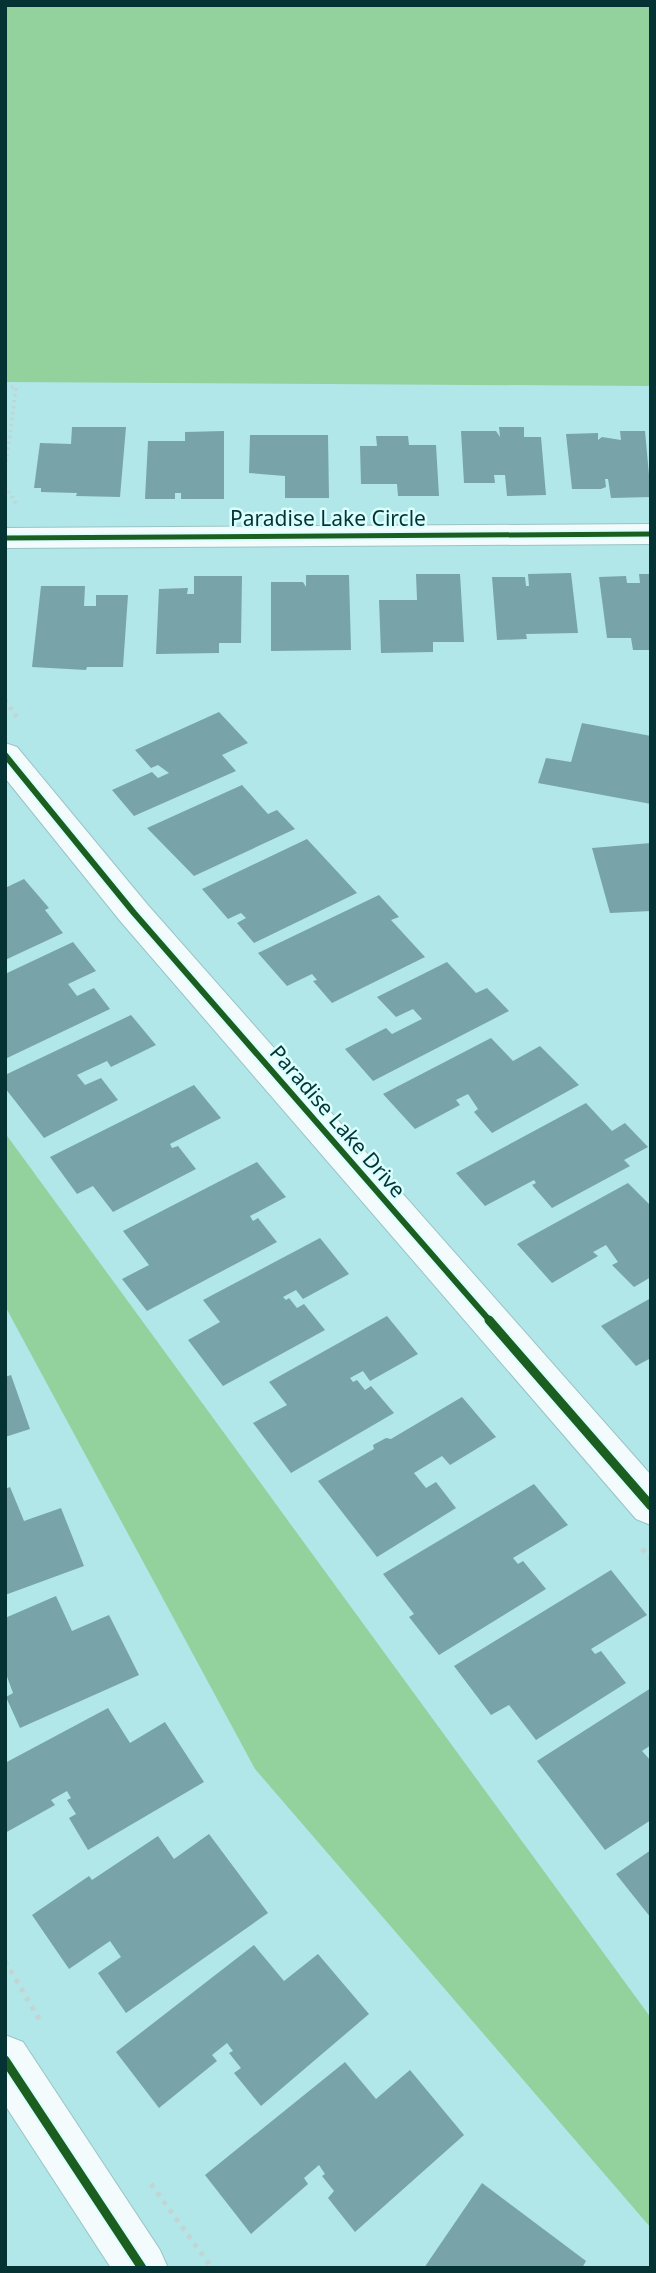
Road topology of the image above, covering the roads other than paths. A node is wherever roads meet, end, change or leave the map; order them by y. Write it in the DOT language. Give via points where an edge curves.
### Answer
graph roads {
  1 [pos="651,534"];
  2 [pos="5,538"];
  3 [pos="5,755"];
  4 [pos="651,1506"];
  5 [pos="5,2060"];
  6 [pos="142,2268"];
  1 -- 2 [label="street, Paradise Lake Circle"];
  3 -- 4 [label="street, Paradise Lake Drive" via="134,913"];
  5 -- 6 [label="street"];
}
